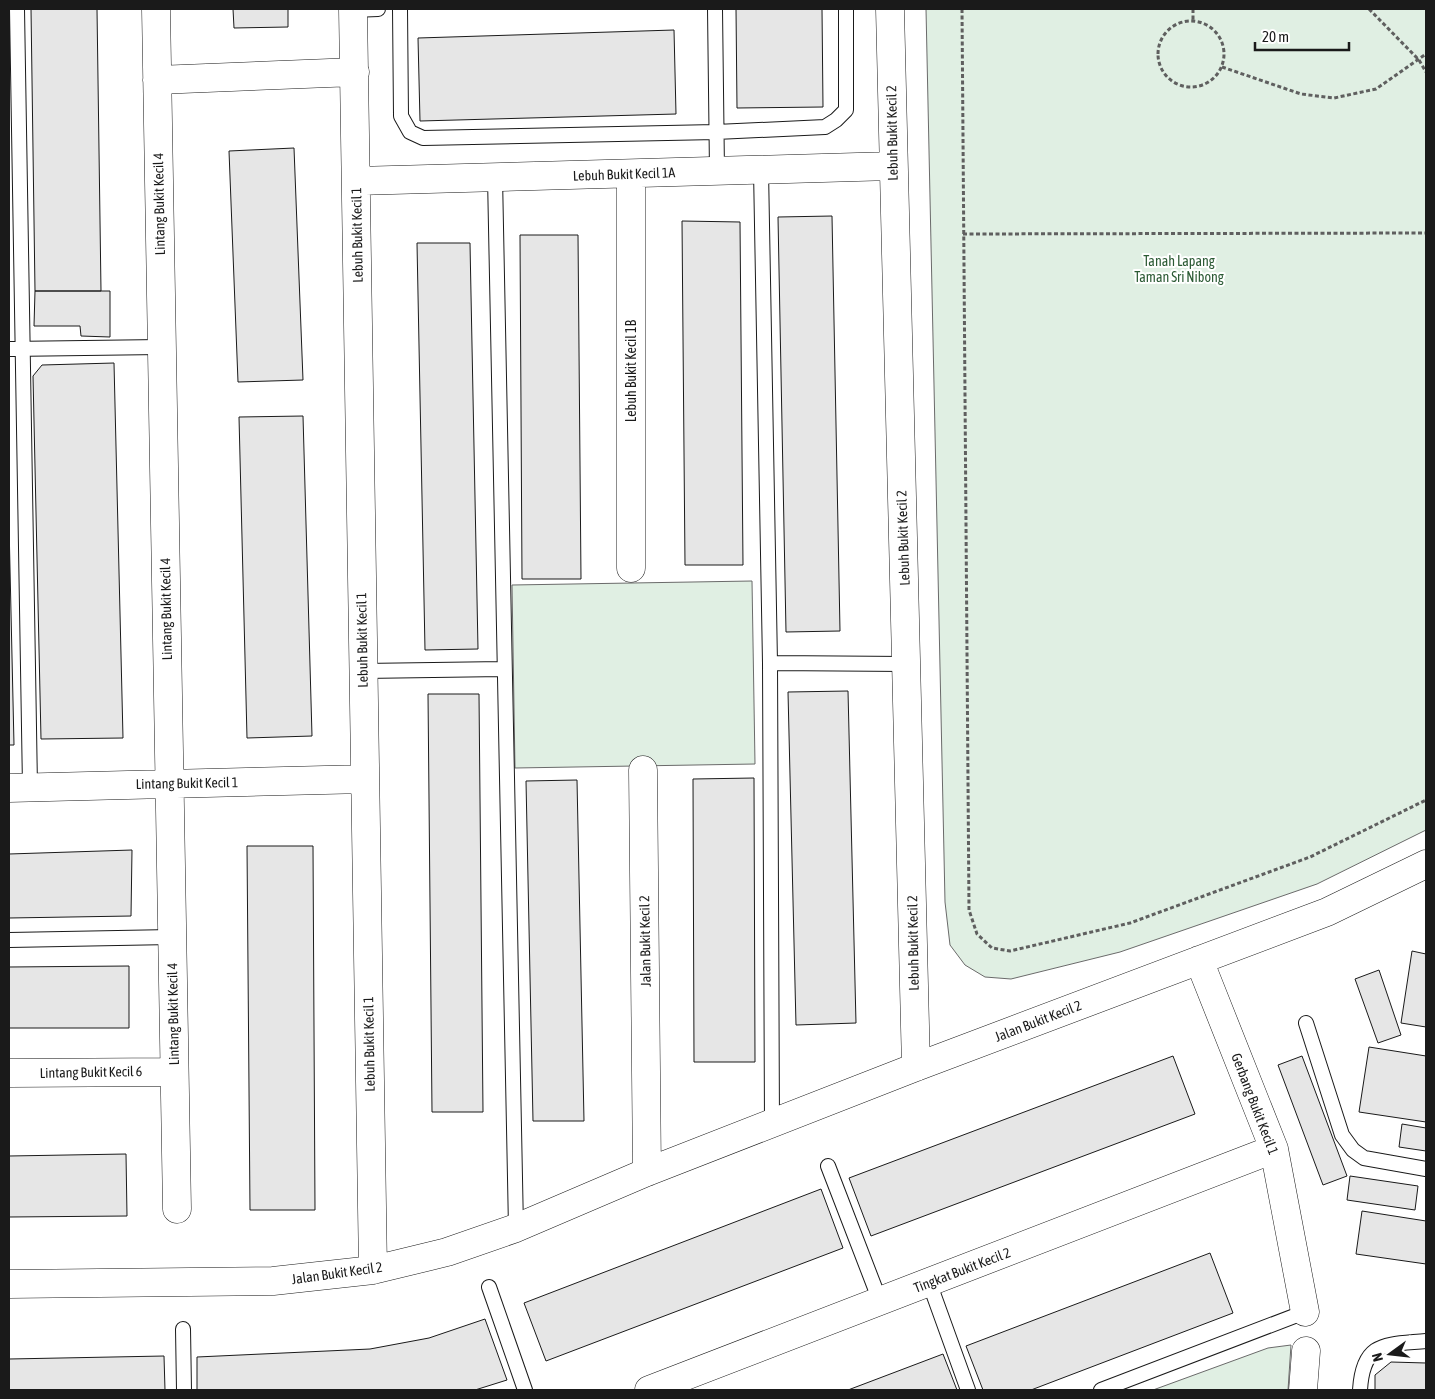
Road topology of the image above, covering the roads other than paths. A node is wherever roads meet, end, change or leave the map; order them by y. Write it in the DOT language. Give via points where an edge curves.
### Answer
graph roads {
  1 [pos="17,9"];
  2 [pos="156,9"];
  3 [pos="362,9"];
  4 [pos="400,9"];
  5 [pos="715,9"];
  6 [pos="846,9"];
  7 [pos="890,9"];
  8 [pos="355,72"];
  9 [pos="157,80"];
  10 [pos="716,132"];
  11 [pos="892,166"];
  12 [pos="761,170"];
  13 [pos="716,171"];
  14 [pos="631,174"];
  15 [pos="495,178"];
  16 [pos="356,181"];
  17 [pos="161,347"];
  18 [pos="9,349"];
  19 [pos="23,349"];
  20 [pos="631,568"];
  21 [pos="770,663"];
  22 [pos="906,664"];
  23 [pos="503,669"];
  24 [pos="363,671"];
  25 [pos="643,770"];
  26 [pos="365,779"];
  27 [pos="169,784"];
  28 [pos="19,787"];
  29 [pos="1426,864"];
  30 [pos="172,936"];
  31 [pos="9,940"];
  32 [pos="1199,960"];
  33 [pos="1306,1023"];
  34 [pos="916,1067"];
  35 [pos="174,1072"];
  36 [pos="9,1073"];
  37 [pos="772,1124"];
  38 [pos="1274,1149"];
  39 [pos="828,1166"];
  40 [pos="1426,1169"];
  41 [pos="647,1172"];
  42 [pos="176,1209"];
  43 [pos="516,1228"];
  44 [pos="373,1270"];
  45 [pos="929,1282"];
  46 [pos="9,1284"];
  47 [pos="489,1287"];
  48 [pos="880,1301"];
  49 [pos="1305,1312"];
  50 [pos="183,1329"];
  51 [pos="1426,1341"];
  52 [pos="1306,1351"];
  53 [pos="184,1390"];
  54 [pos="525,1390"];
  55 [pos="649,1390"];
  56 [pos="968,1390"];
  57 [pos="1101,1390"];
  58 [pos="1303,1390"];
  59 [pos="1360,1390"];
  1 -- 19 [label="lane"];
  2 -- 9 [label="street, Lintang Bukit Kecil 4"];
  3 -- 8 [label="street, Lebuh Bukit Kecil 1"];
  4 -- 10 [label="lane" via="401,116 410,132 423,138"];
  5 -- 10 [label="lane"];
  6 -- 10 [label="lane" via="846,110 836,120 825,127"];
  7 -- 11 [label="street, Lebuh Bukit Kecil 2"];
  8 -- 9 [label="street"];
  8 -- 16 [label="street, Lebuh Bukit Kecil 1"];
  9 -- 17 [label="street, Lintang Bukit Kecil 4"];
  10 -- 13 [label="lane"];
  11 -- 12 [label="street, Lebuh Bukit Kecil 1A"];
  11 -- 22 [label="street, Lebuh Bukit Kecil 2"];
  12 -- 13 [label="street, Lebuh Bukit Kecil 1A"];
  12 -- 21 [label="lane"];
  13 -- 14 [label="street, Lebuh Bukit Kecil 1A"];
  14 -- 15 [label="street, Lebuh Bukit Kecil 1A"];
  14 -- 20 [label="street, Lebuh Bukit Kecil 1B"];
  15 -- 16 [label="street, Lebuh Bukit Kecil 1A"];
  15 -- 23 [label="lane"];
  16 -- 24 [label="street, Lebuh Bukit Kecil 1"];
  17 -- 19 [label="lane"];
  17 -- 27 [label="street, Lintang Bukit Kecil 4"];
  18 -- 19 [label="lane"];
  19 -- 28 [label="lane"];
  21 -- 22 [label="lane"];
  21 -- 37 [label="lane"];
  22 -- 34 [label="street, Lebuh Bukit Kecil 2"];
  23 -- 24 [label="lane"];
  23 -- 43 [label="lane"];
  24 -- 26 [label="street, Lebuh Bukit Kecil 1"];
  25 -- 41 [label="street, Jalan Bukit Kecil 2"];
  26 -- 27 [label="street, Lintang Bukit Kecil 1"];
  26 -- 44 [label="street, Lebuh Bukit Kecil 1"];
  27 -- 28 [label="street, Lintang Bukit Kecil 1"];
  27 -- 30 [label="street, Lintang Bukit Kecil 4"];
  29 -- 32 [label="street, Jalan Bukit Kecil 2" via="1327,912"];
  30 -- 31 [label="lane"];
  30 -- 35 [label="street, Lintang Bukit Kecil 4"];
  32 -- 34 [label="street, Jalan Bukit Kecil 2"];
  32 -- 38 [label="street, Gerbang Bukit Kecil 1"];
  33 -- 40 [label="lane" via="1342,1135 1353,1150 1364,1158"];
  34 -- 37 [label="street, Jalan Bukit Kecil 2"];
  35 -- 36 [label="street, Lintang Bukit Kecil 6"];
  35 -- 42 [label="street, Lintang Bukit Kecil 4"];
  37 -- 41 [label="street, Jalan Bukit Kecil 2"];
  38 -- 45 [label="street, Tingkat Bukit Kecil 2"];
  38 -- 49 [label="street, Gerbang Bukit Kecil 1"];
  39 -- 48 [label="lane"];
  41 -- 43 [label="street, Jalan Bukit Kecil 2"];
  43 -- 44 [label="street, Jalan Bukit Kecil 2" via="447,1252"];
  44 -- 46 [label="street, Jalan Bukit Kecil 2" via="273,1281"];
  45 -- 48 [label="street, Tingkat Bukit Kecil 2"];
  45 -- 56 [label="lane"];
  47 -- 54 [label="lane"];
  48 -- 55 [label="street, Tingkat Bukit Kecil 2"];
  49 -- 57 [label="lane"];
  50 -- 53 [label="lane"];
  51 -- 59 [label="lane" via="1391,1344 1375,1350 1365,1361"];
  52 -- 58 [label="street"];
}
